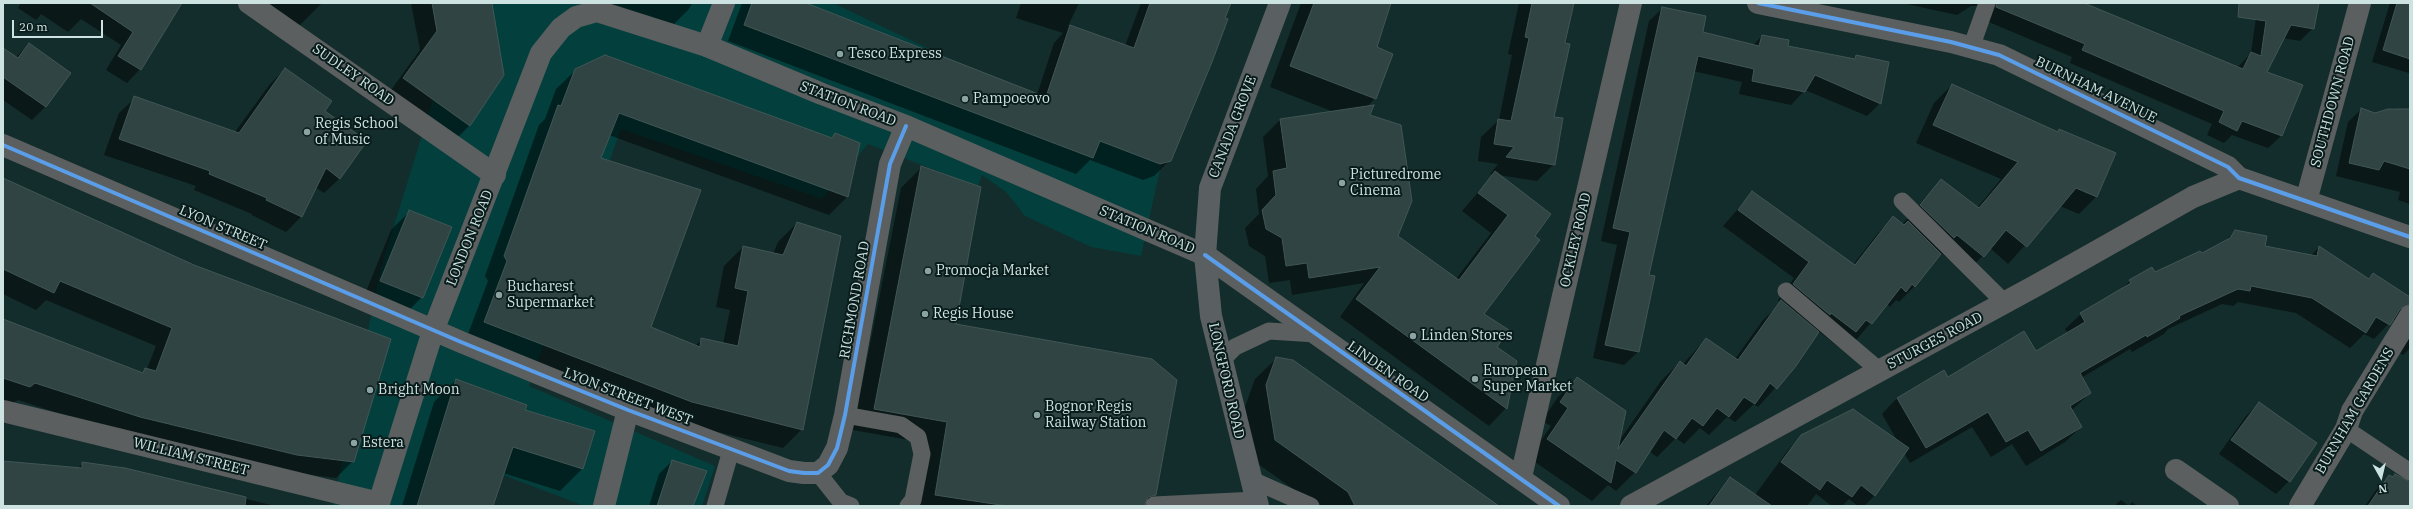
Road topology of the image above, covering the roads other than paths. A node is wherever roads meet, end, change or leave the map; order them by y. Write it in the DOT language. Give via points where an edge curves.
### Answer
graph roads {
  1 [pos="249,3"];
  2 [pos="724,3"];
  3 [pos="1280,3"];
  4 [pos="1631,3"];
  5 [pos="1758,3"];
  6 [pos="1987,3"];
  7 [pos="2360,3"];
  8 [pos="592,7"];
  9 [pos="707,46"];
  10 [pos="1971,48"];
  11 [pos="906,126"];
  12 [pos="3,145"];
  13 [pos="495,175"];
  14 [pos="2239,178"];
  15 [pos="1902,201"];
  16 [pos="2306,201"];
  17 [pos="2410,237"];
  18 [pos="1205,255"];
  19 [pos="1786,291"];
  20 [pos="2005,303"];
  21 [pos="2410,316"];
  22 [pos="433,331"];
  23 [pos="1316,334"];
  24 [pos="1221,361"];
  25 [pos="1880,371"];
  26 [pos="628,410"];
  27 [pos="3,411"];
  28 [pos="845,415"];
  29 [pos="2346,430"];
  30 [pos="732,447"];
  31 [pos="2176,470"];
  32 [pos="2410,472"];
  33 [pos="818,473"];
  34 [pos="1521,478"];
  35 [pos="1250,479"];
  36 [pos="1257,503"];
  37 [pos="378,505"];
  38 [pos="1154,505"];
  39 [pos="604,506"];
  40 [pos="715,506"];
  41 [pos="851,506"];
  42 [pos="908,506"];
  43 [pos="1311,506"];
  44 [pos="1559,506"];
  45 [pos="1631,506"];
  46 [pos="2228,506"];
  47 [pos="2300,506"];
  1 -- 13 [label="street, SUDLEY ROAD"];
  2 -- 9 [label="street"];
  3 -- 18 [label="main road, CANADA GROVE" via="1210,188"];
  4 -- 34 [label="street, OCKLEY ROAD"];
  5 -- 10 [label="street, BURNHAM AVENUE"];
  6 -- 10 [label="lane"];
  7 -- 16 [label="street, SOUTHDOWN ROAD"];
  8 -- 9 [label="street, STATION ROAD"];
  8 -- 13 [label="street, LONDON ROAD" via="561,28 541,53"];
  9 -- 11 [label="street, STATION ROAD"];
  10 -- 14 [label="street, BURNHAM AVENUE" via="1999,55 2228,167"];
  11 -- 18 [label="street, STATION ROAD"];
  11 -- 28 [label="street, RICHMOND ROAD" via="890,164"];
  12 -- 22 [label="street, LYON STREET"];
  13 -- 22 [label="street, LONDON ROAD"];
  14 -- 16 [label="street, BURNHAM AVENUE"];
  14 -- 20 [label="street, STURGES ROAD" via="2193,197"];
  15 -- 20 [label="lane"];
  16 -- 17 [label="street, BURNHAM AVENUE"];
  18 -- 23 [label="street, LINDEN ROAD"];
  18 -- 24 [label="main road, LONGFORD ROAD" via="1211,316"];
  19 -- 25 [label="lane"];
  20 -- 25 [label="street, STURGES ROAD"];
  21 -- 29 [label="street, BURNHAM GARDENS" via="2352,411"];
  22 -- 26 [label="street, LYON STREET WEST"];
  22 -- 37 [label="street, LONDON ROAD"];
  23 -- 24 [label="lane" via="1269,331 1235,347"];
  23 -- 34 [label="street, LINDEN ROAD"];
  24 -- 35 [label="main road, LONGFORD ROAD"];
  25 -- 45 [label="street, STURGES ROAD"];
  26 -- 30 [label="street, LYON STREET WEST"];
  26 -- 39 [label="street"];
  27 -- 37 [label="street, WILLIAM STREET"];
  28 -- 33 [label="street, RICHMOND ROAD" via="837,448 828,464"];
  28 -- 42 [label="lane" via="901,425 918,437 922,454 914,500"];
  29 -- 32 [label="lane"];
  29 -- 47 [label="street, BURNHAM GARDENS"];
  30 -- 33 [label="street, LYON STREET WEST" via="789,470"];
  30 -- 40 [label="lane"];
  31 -- 46 [label="street"];
  33 -- 41 [label="lane" via="841,502"];
  34 -- 44 [label="street, LINDEN ROAD"];
  35 -- 36 [label="main road, LONGFORD ROAD"];
  35 -- 43 [label="lane"];
  36 -- 38 [label="lane"];
}
